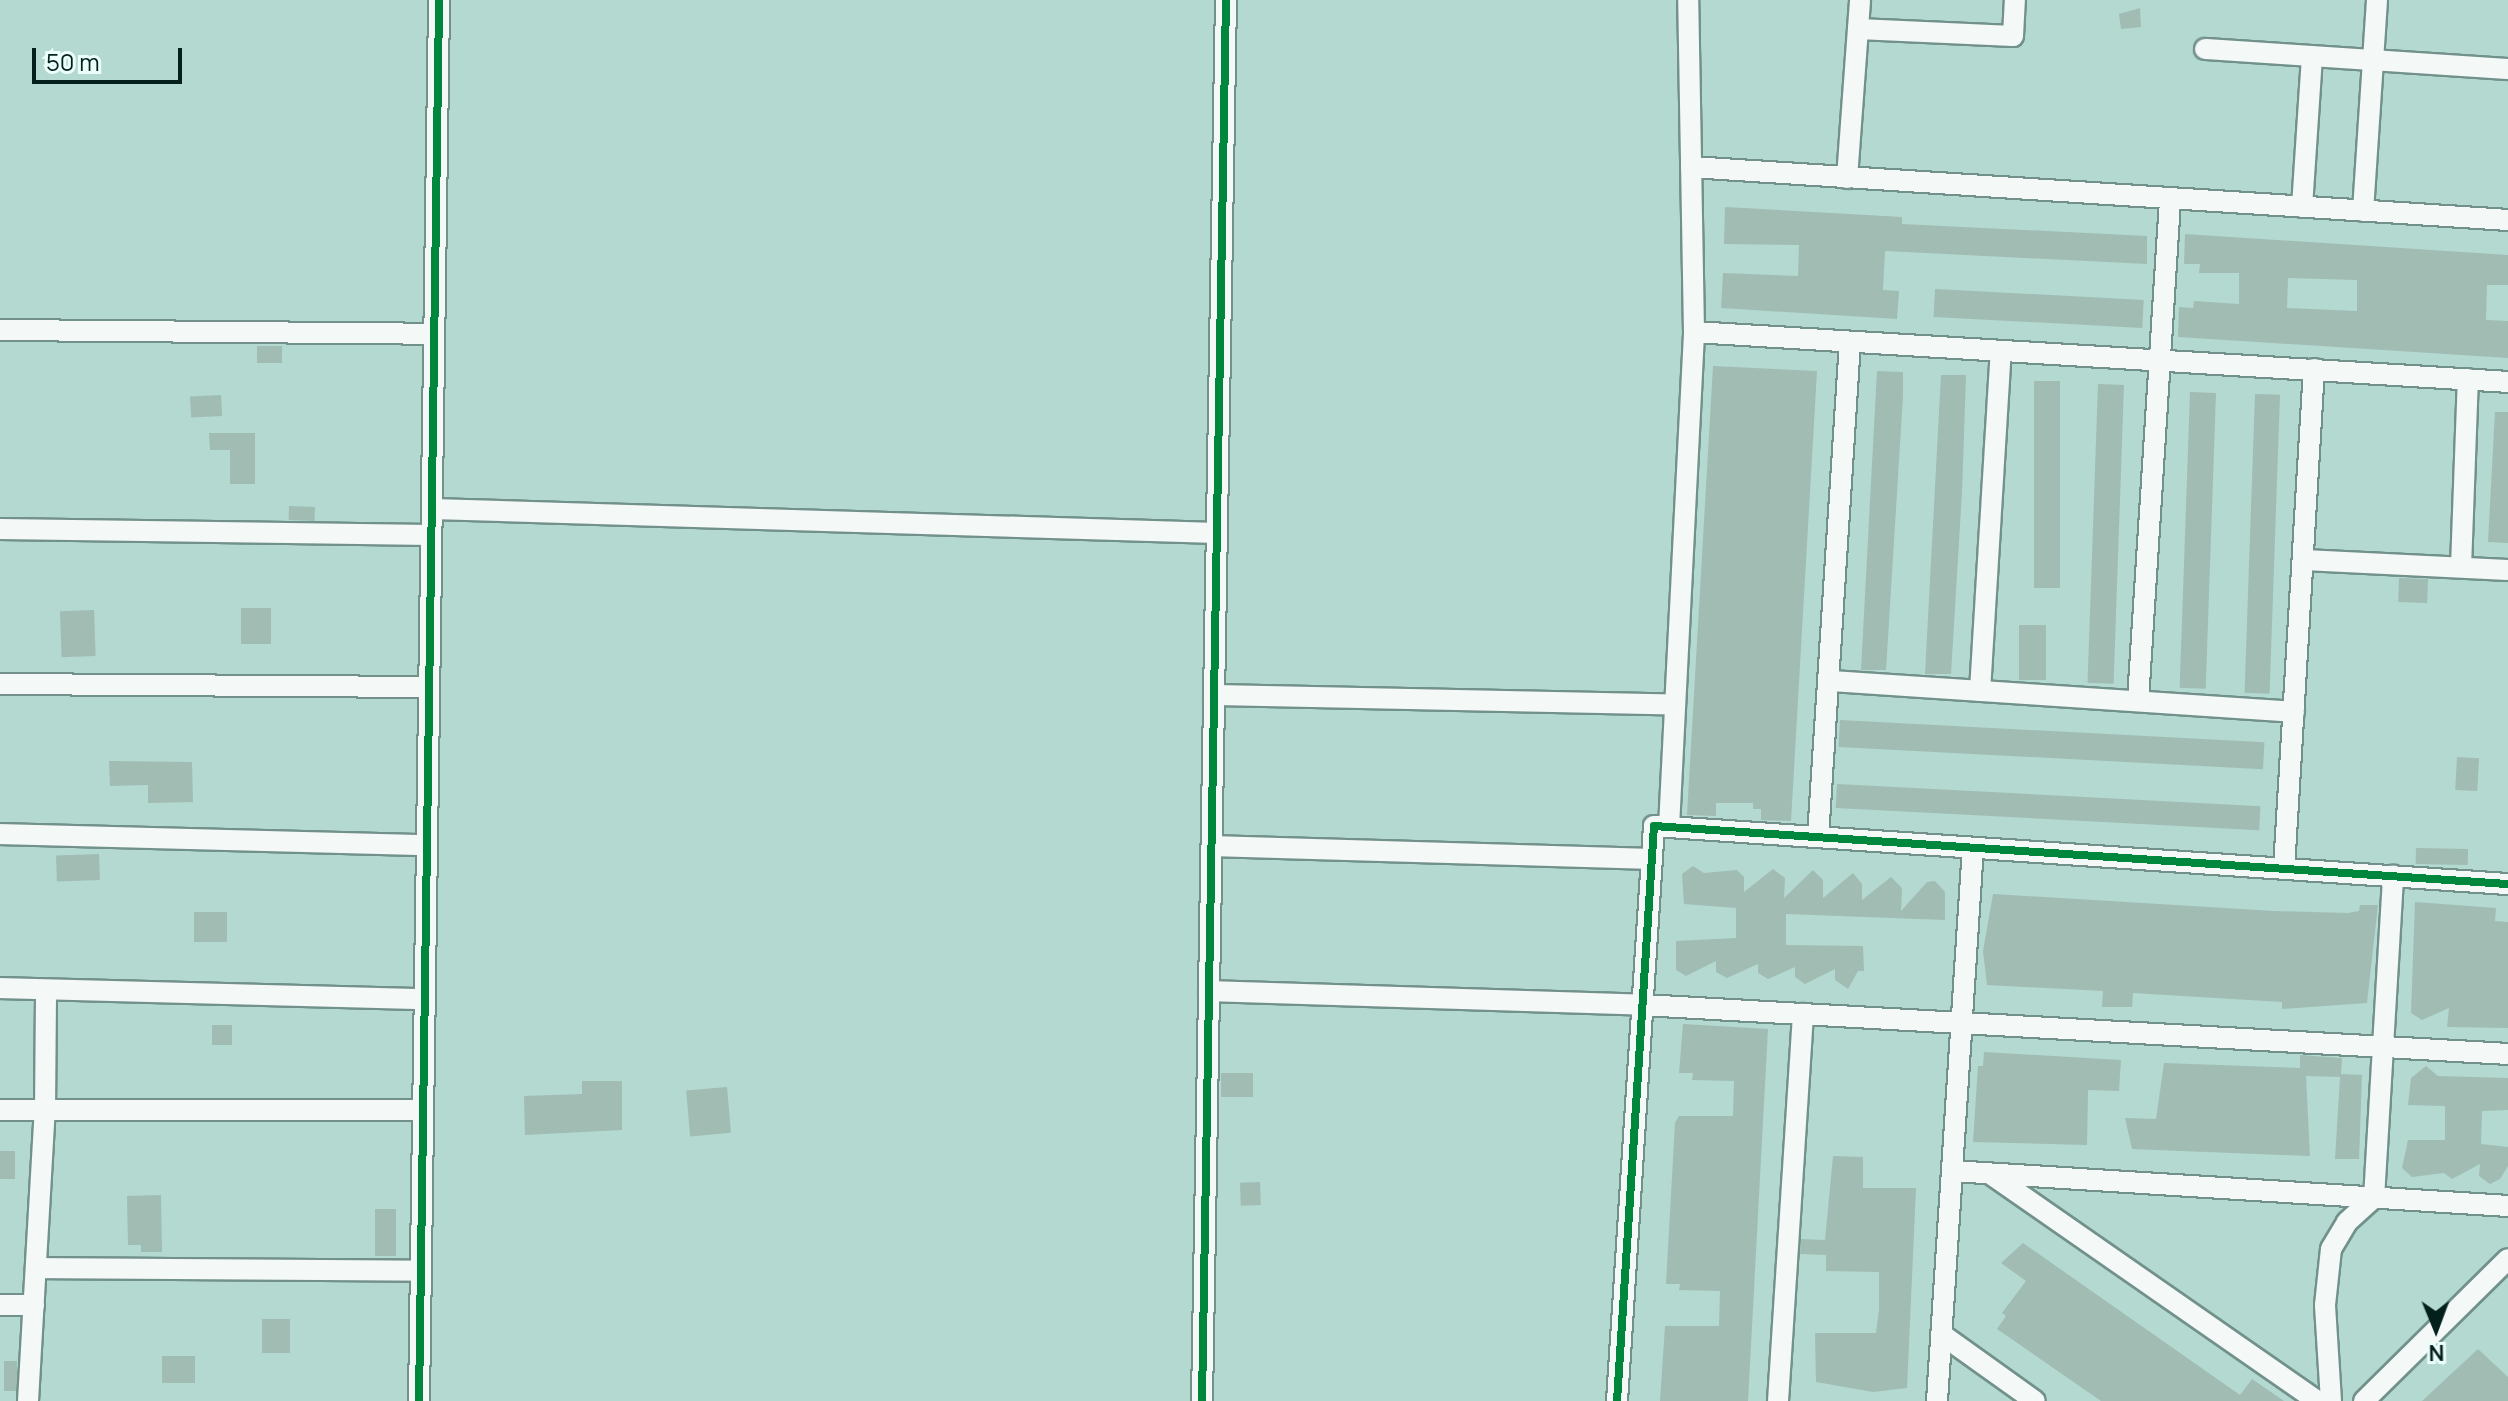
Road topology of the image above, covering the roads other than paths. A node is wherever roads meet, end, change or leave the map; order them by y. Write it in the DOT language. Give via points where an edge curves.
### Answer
graph roads {
  1 [pos="439,0"];
  2 [pos="1226,0"];
  3 [pos="1688,0"];
  4 [pos="1860,0"];
  5 [pos="2015,0"];
  6 [pos="2377,0"];
  7 [pos="1858,29"];
  8 [pos="2205,49"];
  9 [pos="2312,56"];
  10 [pos="2373,60"];
  11 [pos="2508,69"];
  12 [pos="1691,167"];
  13 [pos="1847,178"];
  14 [pos="2170,201"];
  15 [pos="2302,207"];
  16 [pos="2363,211"];
  17 [pos="2508,220"];
  18 [pos="0,330"];
  19 [pos="1694,332"];
  20 [pos="434,334"];
  21 [pos="1850,342"];
  22 [pos="2001,352"];
  23 [pos="2158,362"];
  24 [pos="2314,369"];
  25 [pos="2468,379"];
  26 [pos="2508,382"];
  27 [pos="432,509"];
  28 [pos="0,529"];
  29 [pos="1217,533"];
  30 [pos="431,535"];
  31 [pos="2304,560"];
  32 [pos="2461,567"];
  33 [pos="2508,570"];
  34 [pos="1830,681"];
  35 [pos="0,684"];
  36 [pos="429,687"];
  37 [pos="1980,691"];
  38 [pos="1214,695"];
  39 [pos="2138,700"];
  40 [pos="1675,705"];
  41 [pos="2294,712"];
  42 [pos="1669,827"];
  43 [pos="0,834"];
  44 [pos="1818,837"];
  45 [pos="427,845"];
  46 [pos="1212,846"];
  47 [pos="1973,848"];
  48 [pos="1652,859"];
  49 [pos="2284,869"];
  50 [pos="2393,876"];
  51 [pos="2508,884"];
  52 [pos="0,988"];
  53 [pos="46,990"];
  54 [pos="1209,991"];
  55 [pos="425,999"];
  56 [pos="1643,1005"];
  57 [pos="1803,1014"];
  58 [pos="1962,1023"];
  59 [pos="2383,1047"];
  60 [pos="2508,1054"];
  61 [pos="0,1110"];
  62 [pos="45,1110"];
  63 [pos="423,1110"];
  64 [pos="1952,1171"];
  65 [pos="1990,1173"];
  66 [pos="2374,1198"];
  67 [pos="2508,1206"];
  68 [pos="2508,1259"];
  69 [pos="36,1268"];
  70 [pos="421,1271"];
  71 [pos="0,1305"];
  72 [pos="34,1305"];
  73 [pos="1941,1334"];
  74 [pos="28,1401"];
  75 [pos="419,1401"];
  76 [pos="1202,1401"];
  77 [pos="1617,1401"];
  78 [pos="1778,1401"];
  79 [pos="1937,1401"];
  80 [pos="2035,1401"];
  81 [pos="2317,1401"];
  82 [pos="2331,1401"];
  83 [pos="2364,1401"];
  1 -- 20 [label="street"];
  2 -- 29 [label="street"];
  3 -- 12 [label="street"];
  4 -- 7 [label="street"];
  5 -- 7 [label="street" via="2013,36"];
  6 -- 10 [label="street"];
  7 -- 13 [label="street"];
  8 -- 9 [label="street"];
  9 -- 10 [label="street"];
  9 -- 15 [label="street"];
  10 -- 11 [label="street"];
  10 -- 16 [label="street"];
  12 -- 13 [label="street"];
  12 -- 19 [label="street"];
  13 -- 14 [label="street"];
  14 -- 15 [label="street"];
  14 -- 23 [label="street"];
  15 -- 16 [label="street"];
  16 -- 17 [label="street"];
  18 -- 20 [label="street"];
  19 -- 21 [label="street"];
  19 -- 40 [label="street"];
  20 -- 27 [label="street"];
  21 -- 22 [label="street"];
  21 -- 34 [label="street"];
  22 -- 23 [label="street"];
  22 -- 37 [label="street"];
  23 -- 24 [label="street"];
  23 -- 39 [label="street"];
  24 -- 25 [label="street"];
  24 -- 31 [label="street"];
  25 -- 26 [label="street"];
  25 -- 32 [label="street"];
  27 -- 29 [label="street"];
  27 -- 30 [label="street"];
  28 -- 30 [label="street"];
  29 -- 38 [label="street"];
  30 -- 36 [label="street"];
  31 -- 32 [label="street"];
  31 -- 41 [label="street"];
  32 -- 33 [label="street"];
  34 -- 37 [label="street"];
  34 -- 44 [label="street"];
  35 -- 36 [label="street"];
  36 -- 45 [label="street"];
  37 -- 39 [label="street"];
  38 -- 40 [label="street"];
  38 -- 46 [label="street"];
  39 -- 41 [label="street"];
  40 -- 42 [label="street"];
  41 -- 49 [label="street"];
  42 -- 44 [label="street"];
  42 -- 48 [label="street" via="1654,826"];
  43 -- 45 [label="street"];
  44 -- 47 [label="street"];
  45 -- 55 [label="street"];
  46 -- 48 [label="street"];
  46 -- 54 [label="street"];
  47 -- 49 [label="street"];
  47 -- 58 [label="street"];
  48 -- 56 [label="street"];
  49 -- 50 [label="street"];
  50 -- 51 [label="street"];
  50 -- 59 [label="street"];
  52 -- 53 [label="street"];
  53 -- 55 [label="street"];
  53 -- 62 [label="street"];
  54 -- 56 [label="street"];
  54 -- 76 [label="street"];
  55 -- 63 [label="street"];
  56 -- 57 [label="street"];
  56 -- 77 [label="street"];
  57 -- 58 [label="street"];
  57 -- 78 [label="street"];
  58 -- 59 [label="street"];
  58 -- 64 [label="street"];
  59 -- 60 [label="street"];
  59 -- 66 [label="street"];
  61 -- 62 [label="street"];
  62 -- 63 [label="street"];
  62 -- 69 [label="street"];
  63 -- 70 [label="street"];
  64 -- 65 [label="street"];
  64 -- 73 [label="street"];
  65 -- 66 [label="street"];
  65 -- 81 [label="street"];
  66 -- 67 [label="street"];
  66 -- 82 [label="street" via="2347,1222 2331,1249 2325,1305"];
  68 -- 83 [label="street"];
  69 -- 70 [label="street"];
  69 -- 72 [label="street"];
  70 -- 75 [label="street"];
  71 -- 72 [label="street"];
  72 -- 74 [label="street"];
  73 -- 79 [label="street"];
  73 -- 80 [label="street"];
}
